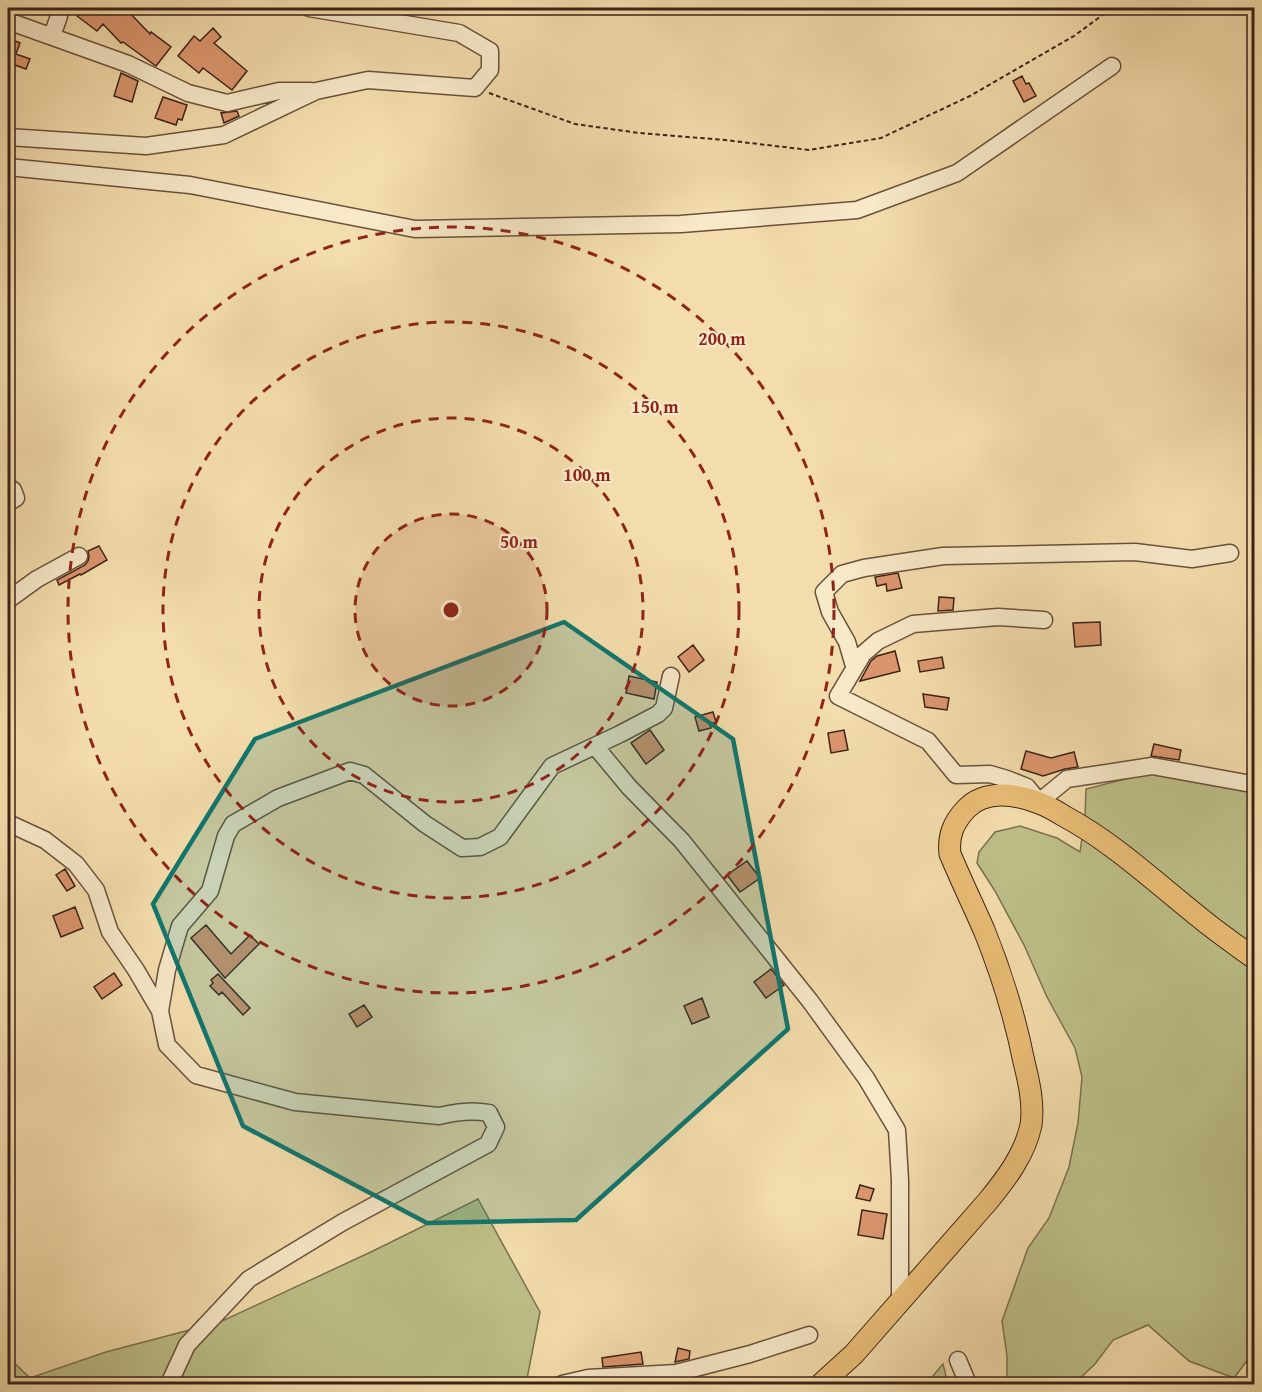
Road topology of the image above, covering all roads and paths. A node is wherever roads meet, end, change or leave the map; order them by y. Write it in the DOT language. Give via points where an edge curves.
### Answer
graph roads {
  1 [pos="58,8"];
  2 [pos="309,8"];
  3 [pos="1113,8"];
  4 [pos="8,21"];
  5 [pos="52,36"];
  6 [pos="1112,66"];
  7 [pos="475,88"];
  8 [pos="316,91"];
  9 [pos="8,137"];
  10 [pos="8,167"];
  11 [pos="8,487"];
  12 [pos="8,502"];
  13 [pos="1230,553"];
  14 [pos="79,556"];
  15 [pos="8,600"];
  16 [pos="1044,620"];
  17 [pos="854,666"];
  18 [pos="671,676"];
  19 [pos="595,746"];
  20 [pos="1254,783"];
  21 [pos="1039,802"];
  22 [pos="8,823"];
  23 [pos="1254,958"];
  24 [pos="1254,975"];
  25 [pos="160,1011"];
  26 [pos="900,1302"];
  27 [pos="809,1335"];
  28 [pos="958,1360"];
  29 [pos="648,1380"];
  30 [pos="169,1384"];
  31 [pos="562,1384"];
  32 [pos="821,1384"];
  33 [pos="834,1384"];
  34 [pos="968,1384"];
  1 -- 5 [label="street"];
  2 -- 7 [label="street" via="459,33 490,51 490,70"];
  3 -- 7 [label="path" via="1074,36 970,96 880,138 809,150 575,124"];
  4 -- 5 [label="street"];
  5 -- 8 [label="street" via="128,64 188,93 227,103 279,91"];
  6 -- 10 [label="street" via="957,173 857,210 681,225 415,229 190,185"];
  7 -- 8 [label="street" via="368,80"];
  8 -- 9 [label="street" via="224,135 146,146"];
  11 -- 12 [label="street" via="16,498"];
  13 -- 17 [label="street" via="1192,559 1135,552 943,556 842,574 824,592"];
  14 -- 15 [label="street"];
  16 -- 17 [label="street" via="998,617 913,624 878,641"];
  17 -- 21 [label="street" via="838,696 928,741 956,775 990,774 1007,779 1027,787"];
  18 -- 19 [label="street" via="664,708 658,714"];
  19 -- 25 [label="street" via="552,766 500,837 480,847 462,848 364,775 350,771 278,798 233,824 210,891 180,927"];
  19 -- 26 [label="street" via="682,841 810,1001 866,1078 897,1130"];
  20 -- 21 [label="street" via="1152,766 1067,779"];
  21 -- 23 [label="main road" via="1108,843"];
  21 -- 26 [label="main road" via="1008,795 978,799 960,815 949,842 950,854 984,931 1010,1005 1030,1089 1030,1126 1005,1179"];
  22 -- 25 [label="street" via="45,840 76,864 96,890 110,932"];
  24 -- 33 [label="main road" via="1119,864 1052,820 1002,804 984,810 968,822 961,843 965,861 993,921 1032,1031 1042,1090 1041,1131 1027,1166 991,1214 904,1314"];
  25 -- 30 [label="street" via="167,1046 196,1075 295,1102 439,1116 462,1111 489,1113 496,1127 488,1144 343,1222 249,1279 187,1346"];
  26 -- 32 [label="main road"];
  27 -- 29 [label="street"];
  28 -- 34 [label="street"];
  29 -- 31 [label="street" via="588,1377"];
}
